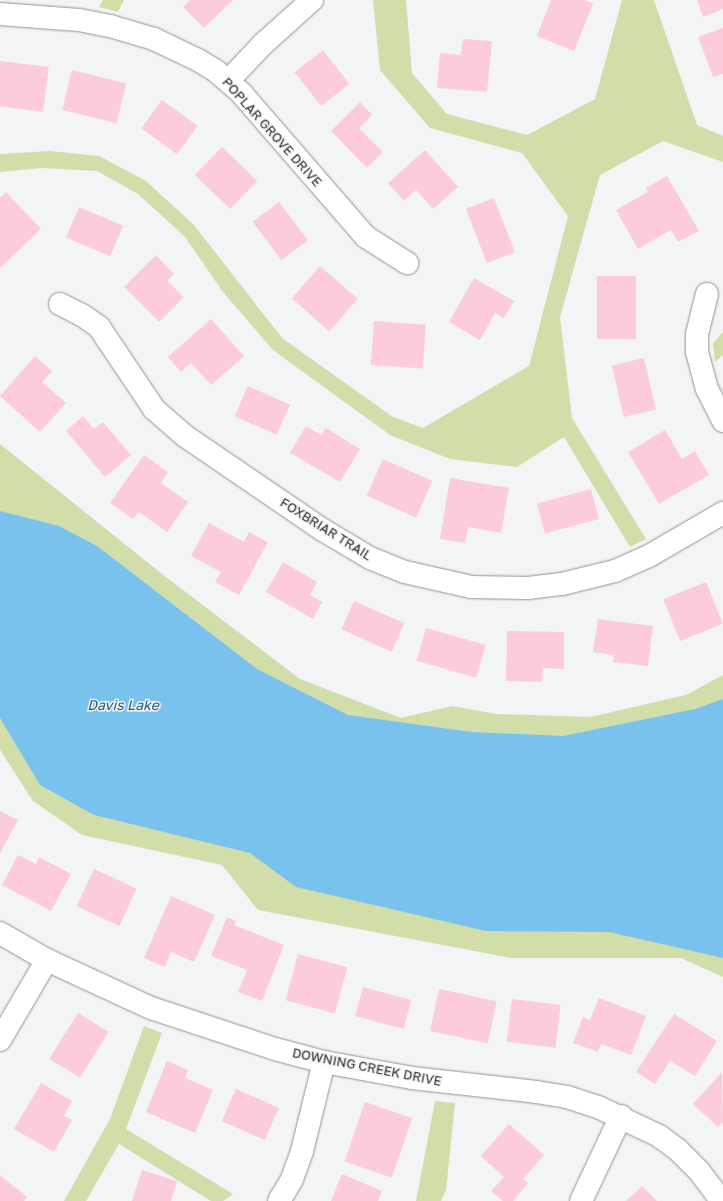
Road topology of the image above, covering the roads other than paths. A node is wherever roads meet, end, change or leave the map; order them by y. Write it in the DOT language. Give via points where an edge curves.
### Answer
graph roads {
  1 [pos="312,0"];
  2 [pos="0,14"];
  3 [pos="228,81"];
  4 [pos="407,263"];
  5 [pos="708,294"];
  6 [pos="60,304"];
  7 [pos="723,421"];
  8 [pos="723,513"];
  9 [pos="0,933"];
  10 [pos="47,960"];
  11 [pos="0,1040"];
  12 [pos="324,1062"];
  13 [pos="621,1116"];
  14 [pos="279,1201"];
  15 [pos="581,1201"];
  16 [pos="722,1201"];
  1 -- 3 [label="street" via="263,44"];
  2 -- 3 [label="street, POPLAR GROVE DRIVE" via="80,20 110,26 178,49"];
  3 -- 4 [label="street, POPLAR GROVE DRIVE" via="366,237"];
  5 -- 7 [label="street" via="697,334 697,352 706,389"];
  6 -- 8 [label="street, FOXBRIAR TRAIL" via="99,327 154,409 185,436 323,530 370,558 405,572 471,587 528,588 562,584 615,571 649,556"];
  9 -- 10 [label="street, DOWNING CREEK DRIVE"];
  10 -- 11 [label="street"];
  10 -- 12 [label="street, DOWNING CREEK DRIVE" via="151,1008 210,1029"];
  12 -- 13 [label="street, DOWNING CREEK DRIVE" via="412,1078 567,1097"];
  12 -- 14 [label="street" via="302,1151 292,1179"];
  13 -- 15 [label="street"];
  13 -- 16 [label="street, DOWNING CREEK DRIVE" via="659,1136 678,1150 699,1171"];
}
